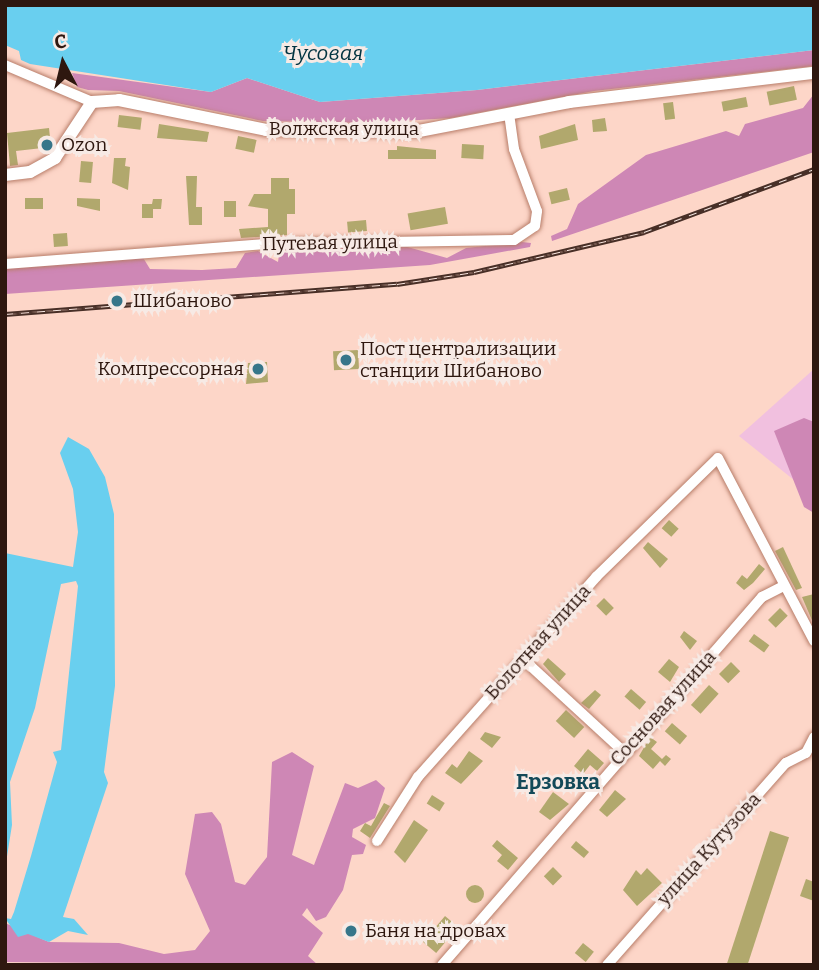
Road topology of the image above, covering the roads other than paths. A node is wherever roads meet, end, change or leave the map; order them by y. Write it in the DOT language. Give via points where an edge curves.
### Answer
graph roads {
  1 [pos="5,65"];
  2 [pos="814,73"];
  3 [pos="92,102"];
  4 [pos="509,115"];
  5 [pos="5,175"];
  6 [pos="5,264"];
  7 [pos="782,587"];
  8 [pos="812,633"];
  9 [pos="524,660"];
  10 [pos="814,737"];
  11 [pos="623,751"];
  12 [pos="376,841"];
  13 [pos="442,965"];
  14 [pos="607,965"];
  1 -- 3 [label="street, Волжская улица"];
  2 -- 4 [label="street, Волжская улица" via="569,102"];
  3 -- 4 [label="street, Волжская улица" via="119,100 266,130 419,131"];
  3 -- 5 [label="street" via="55,158 30,172"];
  4 -- 6 [label="street, Путевая улица" via="514,149 537,211 535,226 514,240 225,246"];
  7 -- 8 [label="street"];
  7 -- 9 [label="street, Болотная улица" via="718,458 596,577"];
  7 -- 11 [label="street, Сосновая улица" via="762,597"];
  9 -- 11 [label="street"];
  9 -- 12 [label="street, Болотная улица" via="418,776"];
  10 -- 14 [label="street, улица Кутузова" via="806,753 786,763"];
  11 -- 13 [label="street, Сосновая улица"];
}
